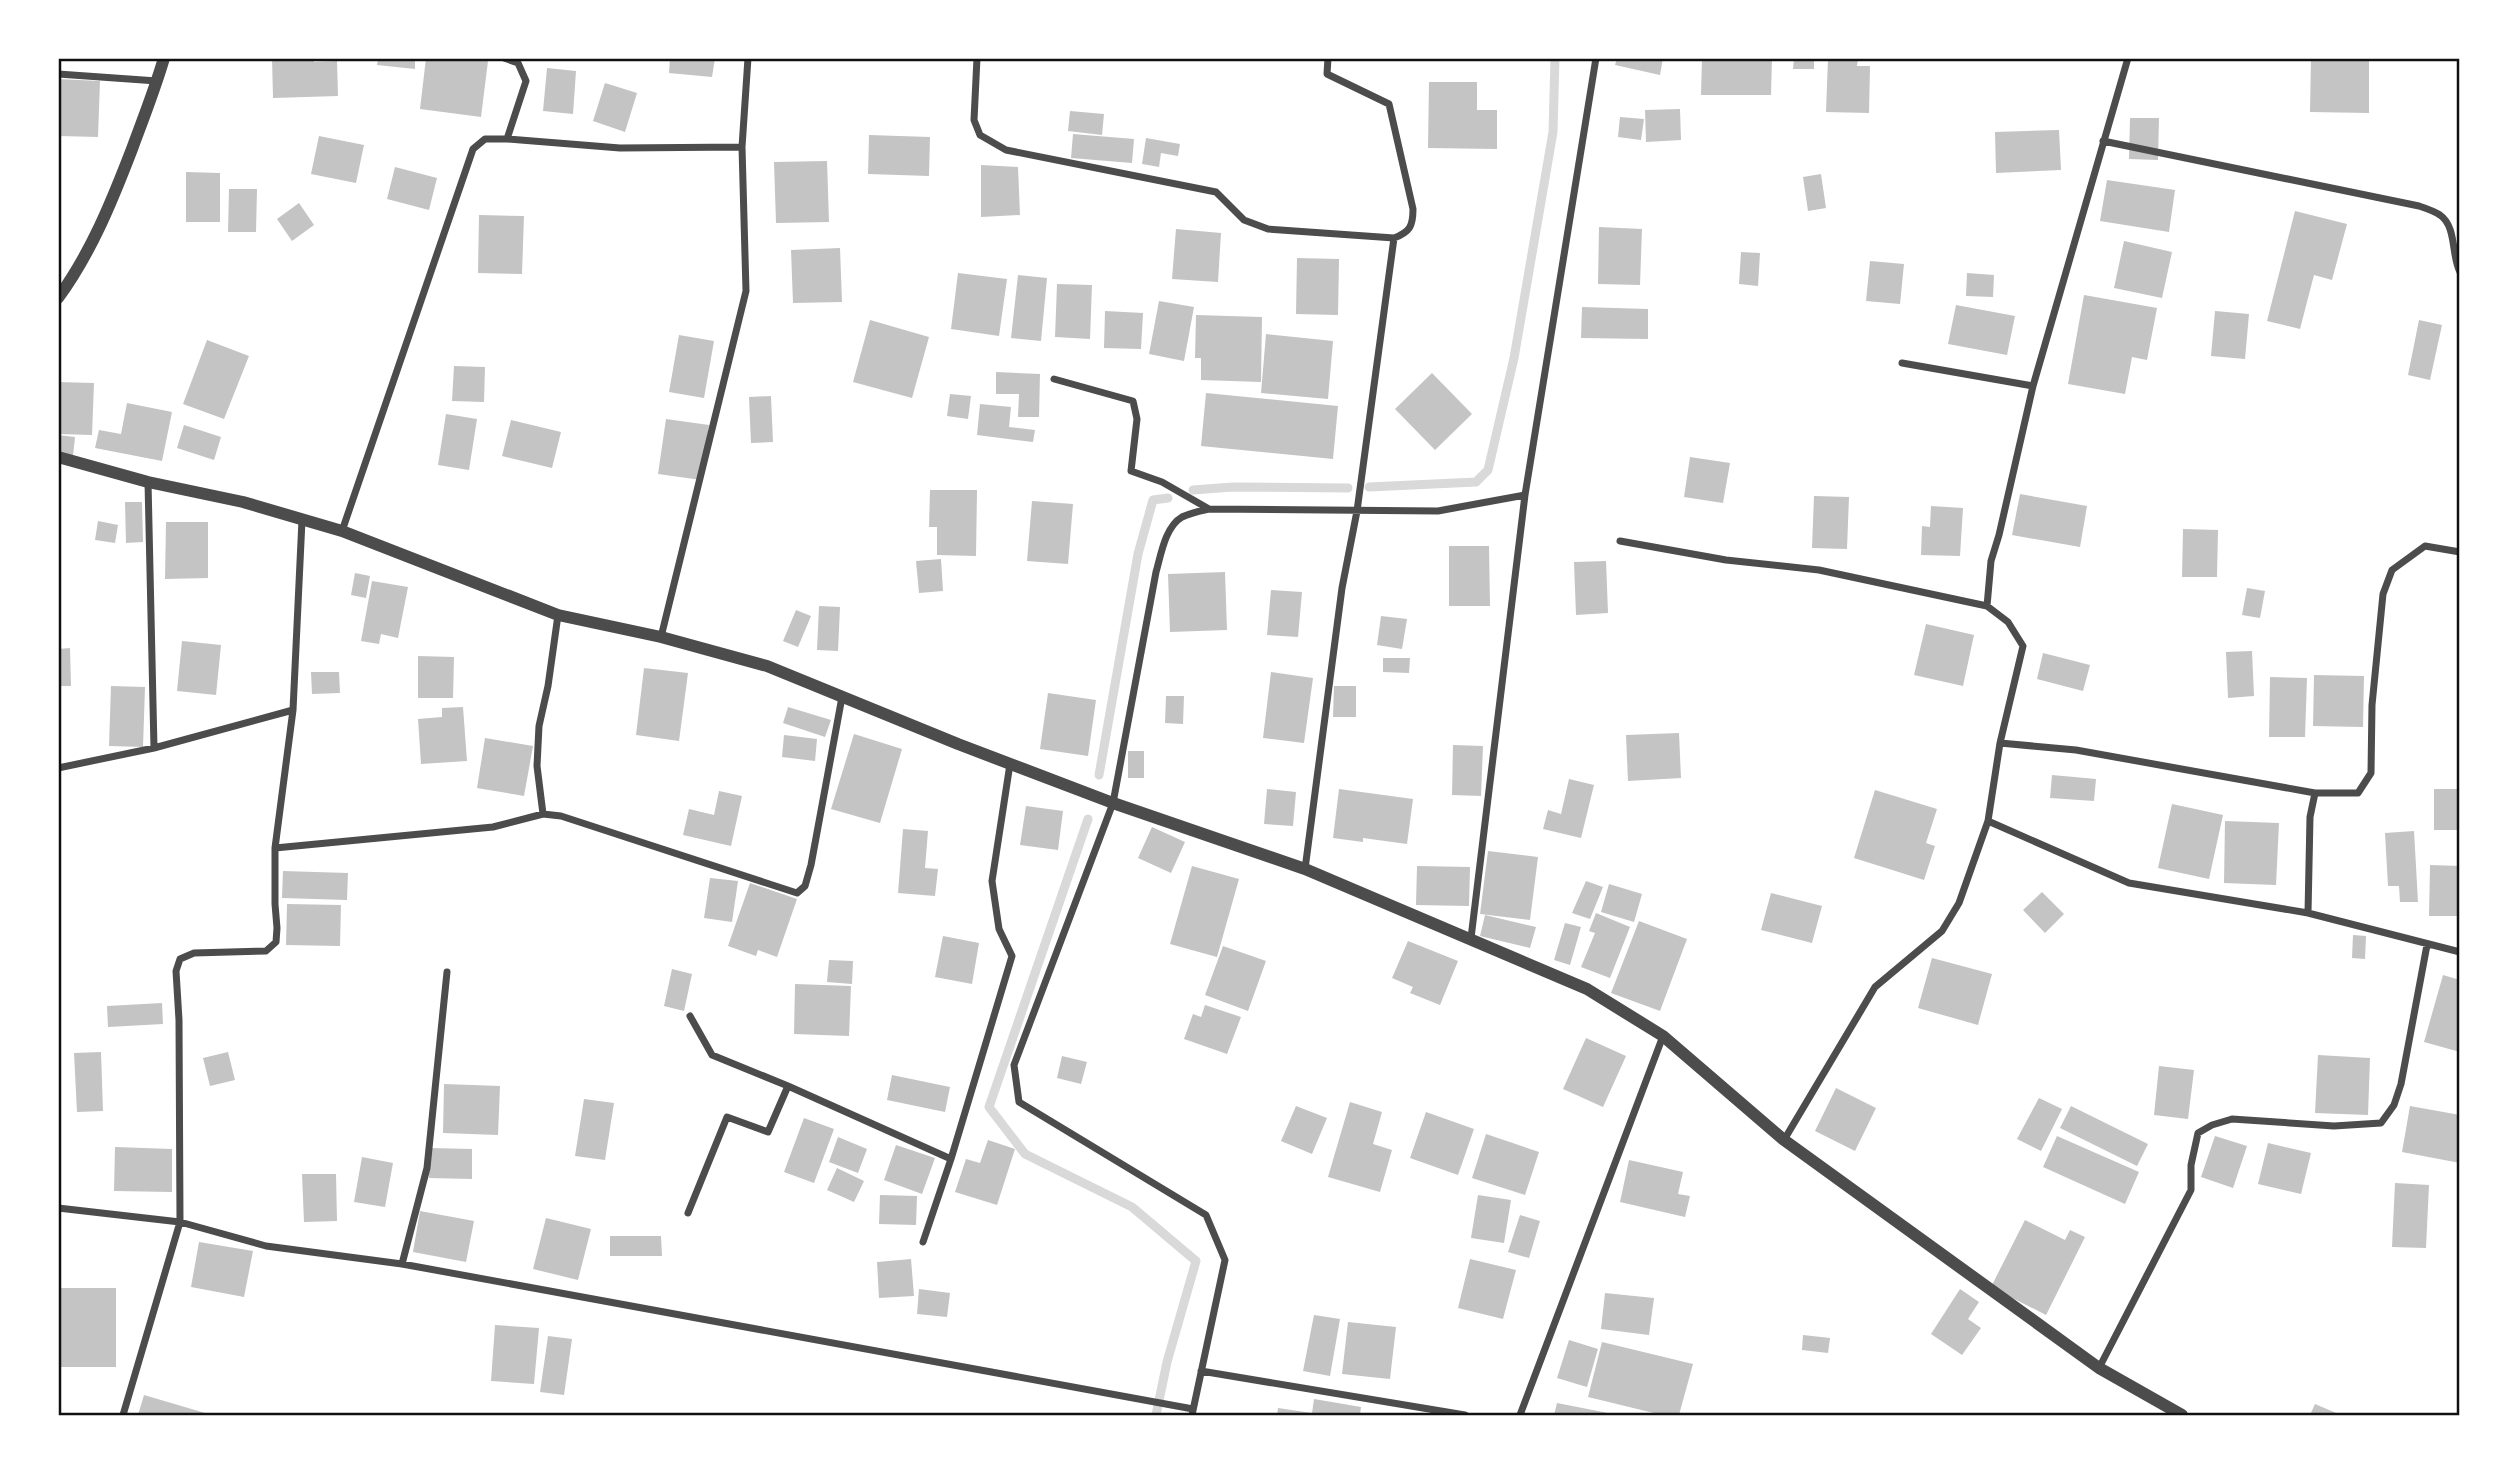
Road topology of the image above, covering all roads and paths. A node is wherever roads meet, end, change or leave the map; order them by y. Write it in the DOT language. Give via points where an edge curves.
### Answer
graph roads {
  1 [pos="164,58"];
  2 [pos="504,58"];
  3 [pos="748,58"];
  4 [pos="977,58"];
  5 [pos="1328,58"];
  6 [pos="1596,58"];
  7 [pos="2128,58"];
  8 [pos="58,74"];
  9 [pos="158,81"];
  10 [pos="507,139"];
  11 [pos="2103,141"];
  12 [pos="742,147"];
  13 [pos="1394,238"];
  14 [pos="2460,272"];
  15 [pos="58,298"];
  16 [pos="1902,363"];
  17 [pos="1055,379"];
  18 [pos="2033,386"];
  19 [pos="58,457"];
  20 [pos="148,482"];
  21 [pos="1525,495"];
  22 [pos="1209,509"];
  23 [pos="1357,511"];
  24 [pos="302,520"];
  25 [pos="342,531"];
  26 [pos="1620,541"];
  27 [pos="2460,552"];
  28 [pos="1987,606"];
  29 [pos="558,615"];
  30 [pos="661,637"];
  31 [pos="842,697"];
  32 [pos="293,710"];
  33 [pos="2000,743"];
  34 [pos="154,748"];
  35 [pos="1010,764"];
  36 [pos="58,768"];
  37 [pos="2315,793"];
  38 [pos="1113,803"];
  39 [pos="543,814"];
  40 [pos="1988,821"];
  41 [pos="275,848"];
  42 [pos="1305,869"];
  43 [pos="2308,913"];
  44 [pos="1471,938"];
  45 [pos="2427,945"];
  46 [pos="2460,952"];
  47 [pos="447,972"];
  48 [pos="690,1016"];
  49 [pos="1663,1036"];
  50 [pos="788,1086"];
  51 [pos="1784,1140"];
  52 [pos="951,1160"];
  53 [pos="58,1208"];
  54 [pos="688,1213"];
  55 [pos="180,1222"];
  56 [pos="923,1242"];
  57 [pos="402,1264"];
  58 [pos="2099,1367"];
  59 [pos="1201,1371"];
  60 [pos="1193,1412"];
  61 [pos="122,1415"];
  62 [pos="1465,1415"];
  63 [pos="1520,1415"];
  64 [pos="2182,1415"];
  1 -- 9 [label="street"];
  2 -- 10 [label="street" via="518,62 526,81"];
  3 -- 12 [label="street"];
  4 -- 13 [label="street" via="974,120 980,135 1006,150 1216,192 1244,220 1268,229"];
  5 -- 13 [label="street" via="1327,74 1389,104 1413,209 1407,233"];
  6 -- 21 [label="street"];
  7 -- 11 [label="street"];
  8 -- 9 [label="street"];
  9 -- 15 [label="street" via="107,214"];
  10 -- 12 [label="street" via="620,148"];
  10 -- 25 [label="street" via="485,139 473,149"];
  11 -- 14 [label="street" via="2419,205 2441,215 2452,234 2454,261"];
  11 -- 18 [label="street"];
  12 -- 30 [label="street" via="746,291"];
  13 -- 23 [label="street"];
  16 -- 18 [label="street"];
  17 -- 22 [label="street" via="1133,401 1137,419 1131,471 1162,482"];
  18 -- 28 [label="street" via="1991,561"];
  19 -- 20 [label="street"];
  20 -- 24 [label="street"];
  20 -- 34 [label="street"];
  21 -- 23 [label="street" via="1438,511"];
  21 -- 44 [label="street"];
  22 -- 23 [label="street"];
  22 -- 38 [label="street" via="1175,522 1166,538"];
  23 -- 42 [label="street" via="1342,588"];
  24 -- 25 [label="street"];
  24 -- 32 [label="street"];
  25 -- 29 [label="street"];
  26 -- 28 [label="street" via="1726,560 1819,570"];
  27 -- 37 [label="street" via="2425,546 2392,570 2383,594 2372,705 2371,774 2358,793"];
  28 -- 33 [label="street" via="2008,622 2023,646"];
  29 -- 30 [label="street"];
  29 -- 39 [label="street" via="539,726 537,766"];
  30 -- 31 [label="street" via="767,666"];
  31 -- 35 [label="street"];
  31 -- 39 [label="street" via="811,865 806,886 797,892"];
  32 -- 34 [label="street"];
  32 -- 41 [label="street"];
  33 -- 37 [label="street" via="2076,750"];
  33 -- 40 [label="street"];
  34 -- 36 [label="street"];
  35 -- 38 [label="street"];
  35 -- 52 [label="street" via="992,881 999,929 1012,956"];
  37 -- 43 [label="street" via="2310,817"];
  38 -- 42 [label="street"];
  38 -- 59 [label="street" via="1014,1065 1019,1102 1206,1215 1225,1259"];
  39 -- 41 [label="street" via="493,827"];
  40 -- 43 [label="street" via="2129,883"];
  40 -- 51 [label="street" via="1959,903 1942,931 1875,987"];
  41 -- 55 [label="street" via="276,942 266,951 194,953 180,959 176,971"];
  42 -- 44 [label="street"];
  43 -- 45 [label="street"];
  44 -- 49 [label="street" via="1587,989"];
  45 -- 46 [label="street"];
  45 -- 58 [label="street" via="2401,1084 2381,1123 2334,1126 2232,1119 2199,1133 2190,1190"];
  47 -- 57 [label="street" via="427,1168"];
  48 -- 50 [label="street" via="712,1055"];
  49 -- 51 [label="street"];
  49 -- 63 [label="street"];
  50 -- 52 [label="street"];
  50 -- 54 [label="street" via="768,1132 727,1117"];
  51 -- 58 [label="street"];
  52 -- 56 [label="street"];
  53 -- 55 [label="street"];
  55 -- 57 [label="street" via="266,1246"];
  55 -- 61 [label="street"];
  57 -- 60 [label="street"];
  58 -- 64 [label="street"];
  59 -- 60 [label="street"];
  59 -- 62 [label="street"];
}
